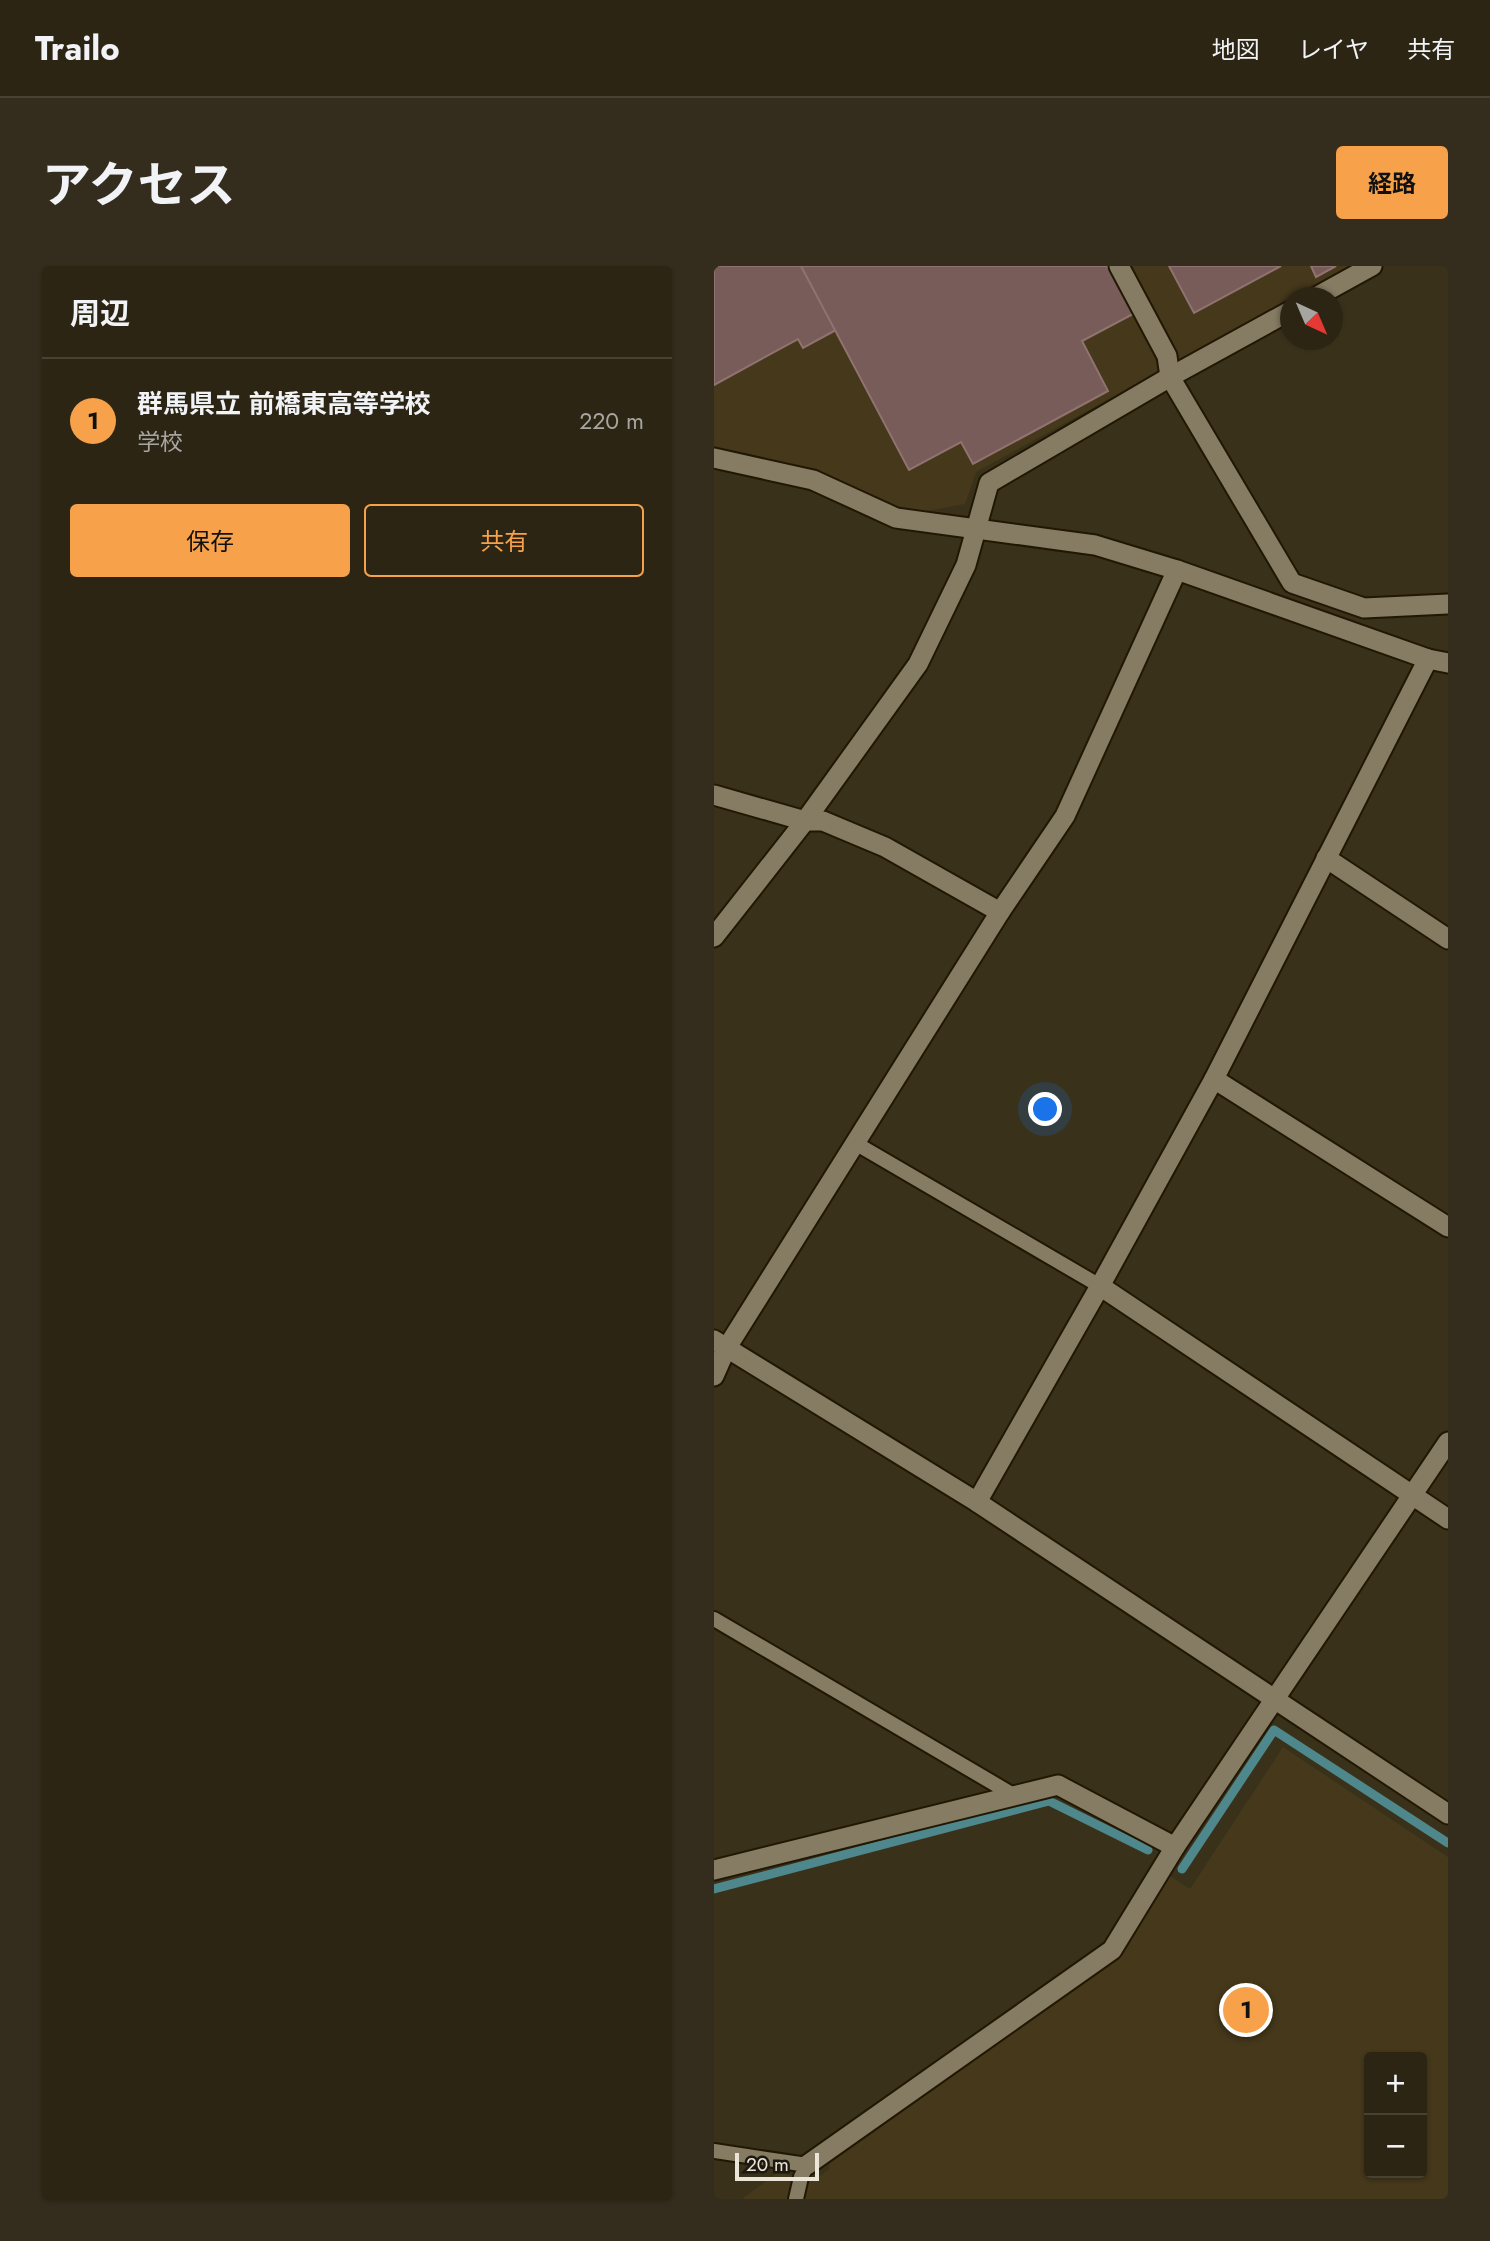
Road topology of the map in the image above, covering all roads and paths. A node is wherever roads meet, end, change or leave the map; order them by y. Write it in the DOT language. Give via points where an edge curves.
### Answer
graph roads {
  1 [pos="1119,266"];
  2 [pos="1372,266"];
  3 [pos="1334,287"];
  4 [pos="1280,316"];
  5 [pos="1170,377"];
  6 [pos="714,458"];
  7 [pos="975,530"];
  8 [pos="1177,570"];
  9 [pos="1448,604"];
  10 [pos="1448,655"];
  11 [pos="1428,659"];
  12 [pos="1448,663"];
  13 [pos="714,795"];
  14 [pos="805,821"];
  15 [pos="1326,858"];
  16 [pos="1000,912"];
  17 [pos="714,937"];
  18 [pos="1448,939"];
  19 [pos="1214,1079"];
  20 [pos="855,1143"];
  21 [pos="1448,1227"];
  22 [pos="1100,1286"];
  23 [pos="720,1345"];
  24 [pos="714,1376"];
  25 [pos="1448,1442"];
  26 [pos="1412,1495"];
  27 [pos="977,1502"];
  28 [pos="1448,1519"];
  29 [pos="714,1619"];
  30 [pos="1273,1699"];
  31 [pos="1015,1796"];
  32 [pos="1448,1814"];
  33 [pos="1175,1847"];
  34 [pos="714,1870"];
  35 [pos="714,2151"];
  36 [pos="807,2165"];
  37 [pos="796,2199"];
  1 -- 5 [label="street" via="1167,356"];
  2 -- 3 [label="street"];
  4 -- 5 [label="street"];
  5 -- 7 [label="street" via="989,483"];
  5 -- 9 [label="street" via="1293,583 1364,608"];
  6 -- 7 [label="street" via="813,480 896,518"];
  7 -- 8 [label="street" via="1095,545"];
  7 -- 14 [label="street" via="966,565 918,664"];
  8 -- 11 [label="street"];
  8 -- 16 [label="street" via="1065,816"];
  10 -- 11 [label="street"];
  11 -- 12 [label="street"];
  11 -- 15 [label="street"];
  13 -- 14 [label="street"];
  14 -- 16 [label="street" via="823,821 885,847"];
  14 -- 17 [label="street"];
  15 -- 18 [label="street"];
  15 -- 19 [label="street"];
  16 -- 20 [label="street"];
  19 -- 21 [label="street"];
  19 -- 22 [label="street"];
  20 -- 22 [label="lane"];
  20 -- 23 [label="street"];
  22 -- 26 [label="street"];
  22 -- 27 [label="street"];
  23 -- 24 [label="street"];
  23 -- 27 [label="street"];
  25 -- 26 [label="street"];
  26 -- 28 [label="street"];
  26 -- 30 [label="street"];
  27 -- 30 [label="street"];
  29 -- 31 [label="lane"];
  30 -- 32 [label="street"];
  30 -- 33 [label="street"];
  31 -- 33 [label="street" via="1058,1785"];
  31 -- 34 [label="street"];
  33 -- 36 [label="street" via="1112,1951"];
  35 -- 36 [label="lane"];
  36 -- 37 [label="lane"];
}
